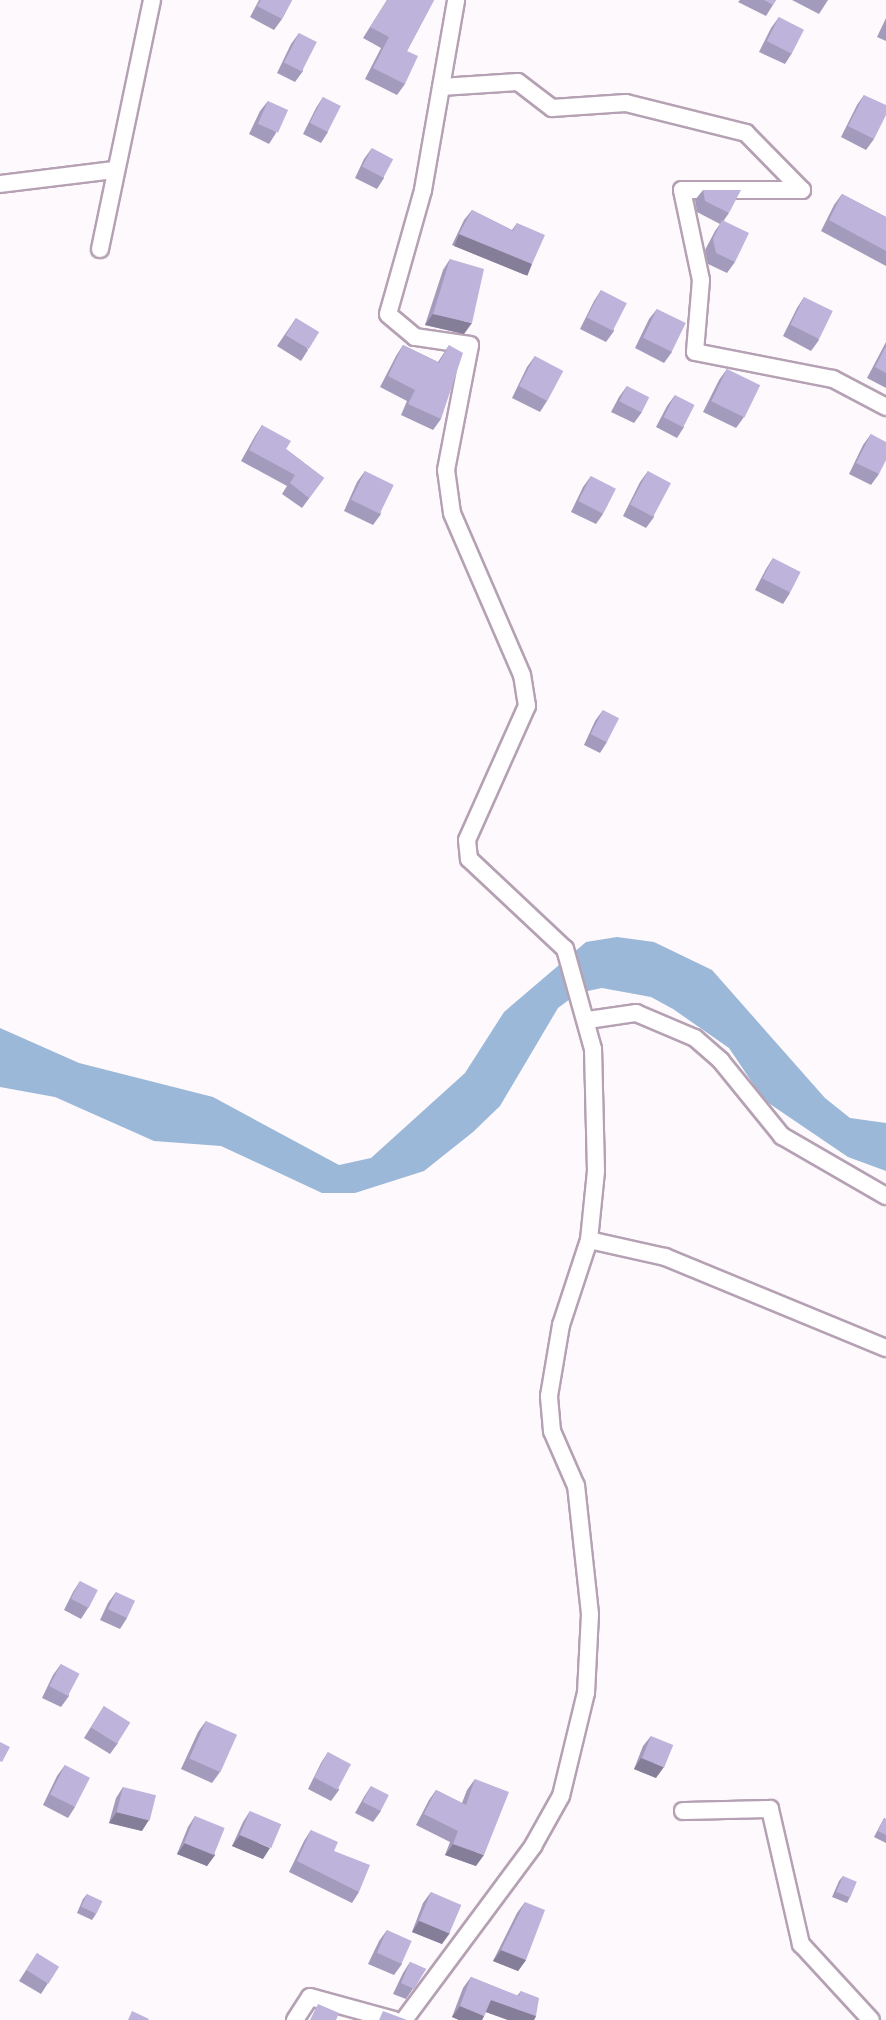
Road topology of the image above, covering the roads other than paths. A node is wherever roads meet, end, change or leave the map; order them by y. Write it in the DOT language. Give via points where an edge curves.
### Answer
graph roads {
  1 [pos="152,0"];
  2 [pos="456,0"];
  3 [pos="441,87"];
  4 [pos="114,170"];
  5 [pos="0,184"];
  6 [pos="100,249"];
  7 [pos="886,407"];
  8 [pos="586,1013"];
  9 [pos="886,1196"];
  10 [pos="589,1240"];
  11 [pos="886,1348"];
  12 [pos="684,1811"];
  13 [pos="295,2020"];
  14 [pos="394,2020"];
  15 [pos="404,2020"];
  16 [pos="870,2020"];
  1 -- 4 [label="street"];
  2 -- 3 [label="street"];
  3 -- 7 [label="street" via="518,82 552,108 626,103 746,133 802,190 682,190 701,280 695,352 833,379"];
  3 -- 8 [label="street" via="423,190 388,314 415,337 470,345 446,470 452,513 522,675 527,706 467,839 469,859 565,948"];
  4 -- 5 [label="street"];
  4 -- 6 [label="street"];
  8 -- 9 [label="street" via="636,1013 695,1038 782,1136"];
  8 -- 10 [label="street" via="596,1171"];
  10 -- 11 [label="street" via="665,1257"];
  10 -- 15 [label="street" via="561,1325 549,1396 552,1431 576,1486 590,1614 586,1693 572,1762 533,1846"];
  12 -- 16 [label="street" via="770,1809 801,1944"];
  13 -- 14 [label="street" via="310,1997"];
}
